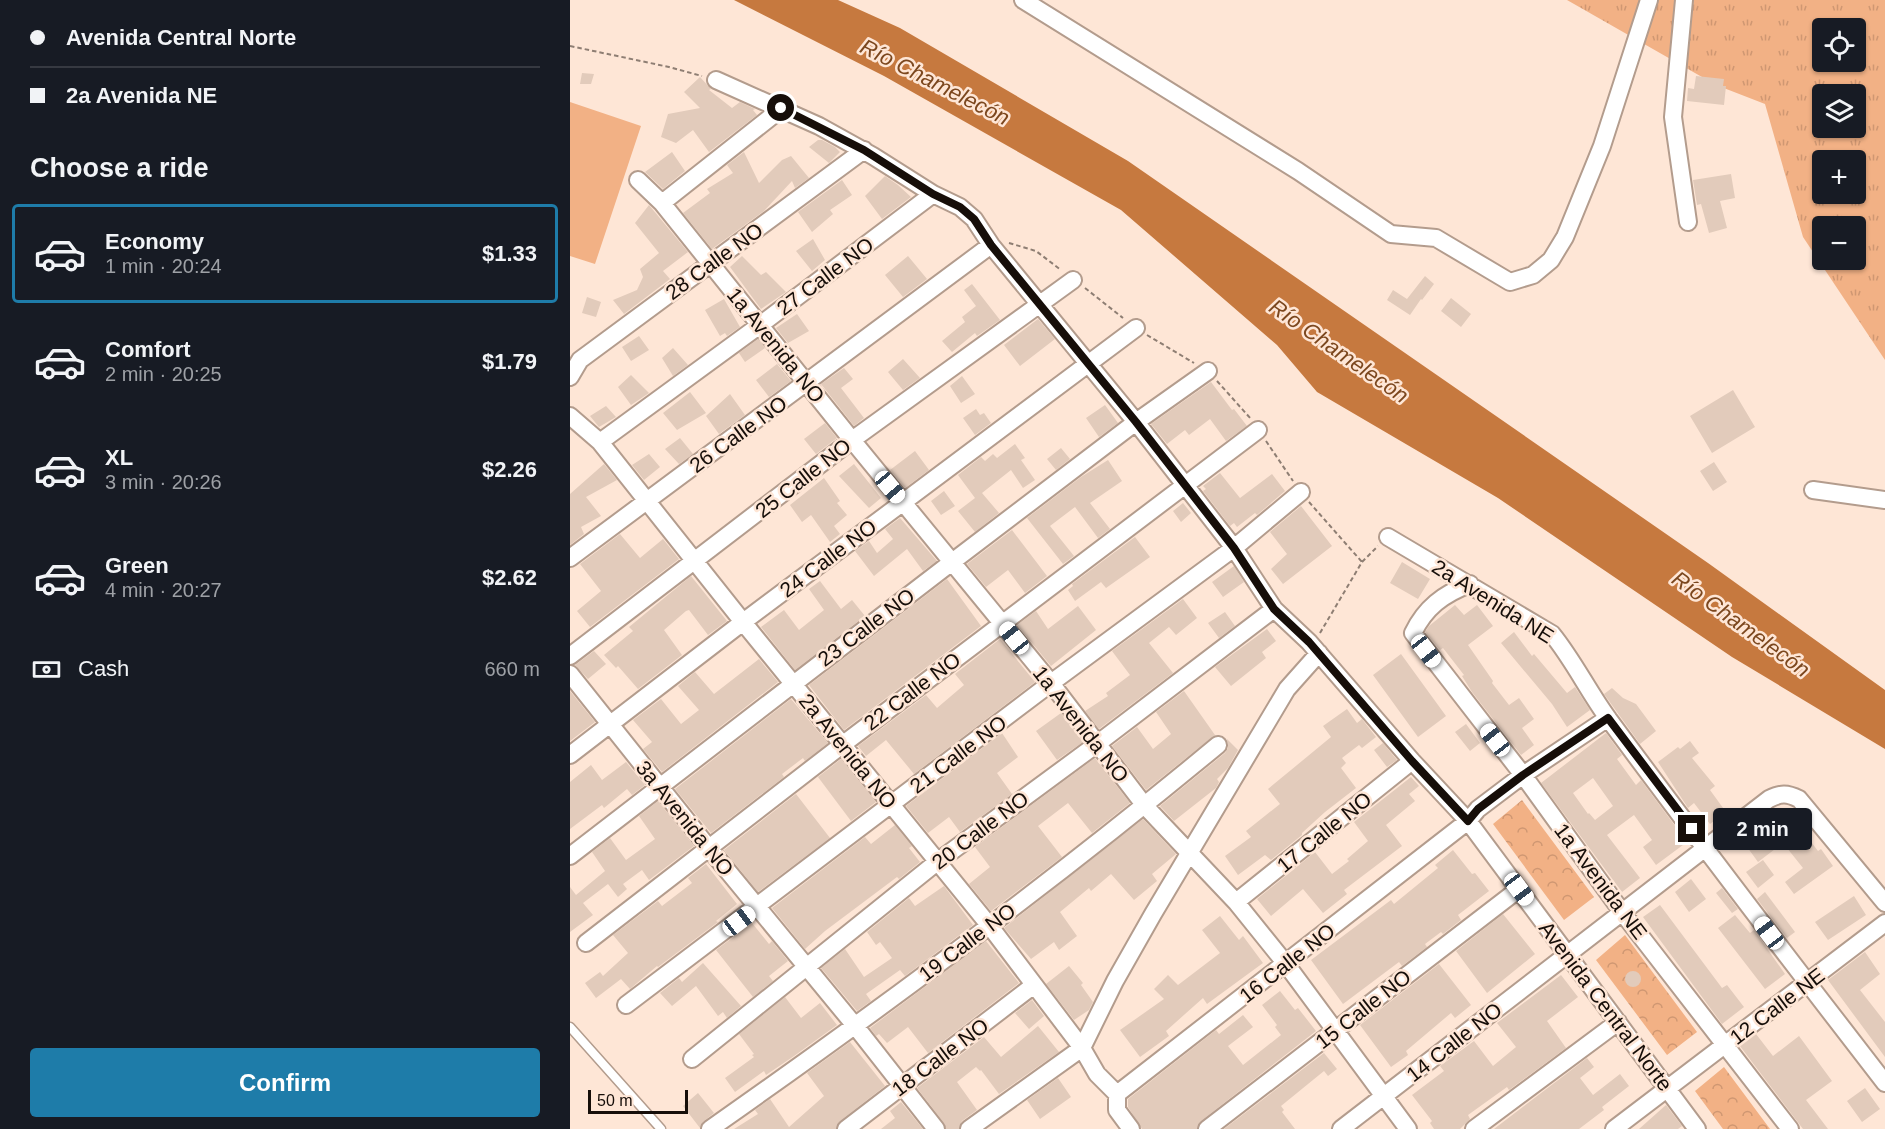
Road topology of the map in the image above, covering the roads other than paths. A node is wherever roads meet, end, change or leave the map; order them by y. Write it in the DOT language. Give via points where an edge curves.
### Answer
graph roads {
  1 [pos="1023,0"];
  2 [pos="1649,0"];
  3 [pos="1684,0"];
  4 [pos="716,80"];
  5 [pos="781,108"];
  6 [pos="864,150"];
  7 [pos="638,180"];
  8 [pos="933,194"];
  9 [pos="662,203"];
  10 [pos="1688,222"];
  11 [pos="991,245"];
  12 [pos="710,264"];
  13 [pos="1073,280"];
  14 [pos="1040,305"];
  15 [pos="760,325"];
  16 [pos="1137,328"];
  17 [pos="1088,364"];
  18 [pos="1208,371"];
  19 [pos="570,377"];
  20 [pos="807,384"];
  21 [pos="570,416"];
  22 [pos="1136,422"];
  23 [pos="1258,430"];
  24 [pos="852,440"];
  25 [pos="600,442"];
  26 [pos="1184,486"];
  27 [pos="1813,490"];
  28 [pos="1301,492"];
  29 [pos="1885,500"];
  30 [pos="646,502"];
  31 [pos="903,502"];
  32 [pos="1388,537"];
  33 [pos="1234,548"];
  34 [pos="570,558"];
  35 [pos="695,562"];
  36 [pos="952,562"];
  37 [pos="1470,584"];
  38 [pos="1274,609"];
  39 [pos="742,622"];
  40 [pos="1002,623"];
  41 [pos="1316,650"];
  42 [pos="570,656"];
  43 [pos="570,674"];
  44 [pos="793,683"];
  45 [pos="1050,683"];
  46 [pos="1608,718"];
  47 [pos="610,724"];
  48 [pos="1097,744"];
  49 [pos="842,745"];
  50 [pos="1218,745"];
  51 [pos="570,755"];
  52 [pos="1412,761"];
  53 [pos="1523,775"];
  54 [pos="660,786"];
  55 [pos="891,805"];
  56 [pos="1145,806"];
  57 [pos="1468,821"];
  58 [pos="708,847"];
  59 [pos="1706,848"];
  60 [pos="1189,853"];
  61 [pos="570,856"];
  62 [pos="938,862"];
  63 [pos="1519,889"];
  64 [pos="1236,902"];
  65 [pos="1885,903"];
  66 [pos="758,907"];
  67 [pos="1622,912"];
  68 [pos="1885,923"];
  69 [pos="989,925"];
  70 [pos="586,943"];
  71 [pos="1567,954"];
  72 [pos="1286,964"];
  73 [pos="806,966"];
  74 [pos="1034,984"];
  75 [pos="1808,984"];
  76 [pos="626,1005"];
  77 [pos="1618,1022"];
  78 [pos="570,1027"];
  79 [pos="856,1027"];
  80 [pos="1334,1031"];
  81 [pos="1726,1045"];
  82 [pos="1082,1048"];
  83 [pos="692,1059"];
  84 [pos="1885,1083"];
  85 [pos="902,1086"];
  86 [pos="1668,1089"];
  87 [pos="1383,1096"];
  88 [pos="1117,1102"];
  89 [pos="662,1129"];
  90 [pos="710,1129"];
  91 [pos="846,1129"];
  92 [pos="936,1129"];
  93 [pos="969,1129"];
  94 [pos="1131,1129"];
  95 [pos="1207,1129"];
  96 [pos="1341,1129"];
  97 [pos="1408,1129"];
  98 [pos="1474,1129"];
  99 [pos="1614,1129"];
  100 [pos="1697,1129"];
  101 [pos="1790,1129"];
  1 -- 2 [label="street" via="1298,171 1390,234 1436,238 1510,282 1533,275 1551,260 1565,237 1602,146"];
  3 -- 10 [label="street" via="1673,117"];
  4 -- 5 [label="street, Avenida Central Norte"];
  5 -- 6 [label="street, Avenida Central Norte"];
  5 -- 9 [label="street"];
  6 -- 8 [label="street, Avenida Central Norte"];
  6 -- 12 [label="street, 28 Calle NO"];
  7 -- 9 [label="street, 1a Avenida NO"];
  8 -- 11 [label="street, Avenida Central Norte" via="974,219"];
  8 -- 15 [label="street, 27 Calle NO"];
  9 -- 12 [label="street, 1a Avenida NO"];
  11 -- 14 [label="street, Avenida Central Norte"];
  11 -- 20 [label="street, 26 Calle NO"];
  12 -- 15 [label="street, 1a Avenida NO"];
  12 -- 19 [label="street, 28 Calle NO" via="580,360"];
  13 -- 14 [label="street, 25 Calle NO"];
  14 -- 17 [label="street, Avenida Central Norte"];
  14 -- 24 [label="street, 25 Calle NO"];
  15 -- 20 [label="street, 1a Avenida NO"];
  15 -- 25 [label="street, 27 Calle NO"];
  16 -- 17 [label="street, 24 Calle NO"];
  17 -- 22 [label="street, Avenida Central Norte"];
  17 -- 31 [label="street, 24 Calle NO"];
  18 -- 22 [label="street, 23 Calle NO"];
  20 -- 24 [label="street, 1a Avenida NO"];
  20 -- 30 [label="street, 26 Calle NO"];
  21 -- 25 [label="street, 2a Avenida NO"];
  22 -- 26 [label="street, Avenida Central Norte"];
  22 -- 36 [label="street, 23 Calle NO"];
  23 -- 26 [label="street, 22 Calle NO"];
  24 -- 31 [label="street, 1a Avenida NO"];
  24 -- 35 [label="street, 25 Calle NO"];
  25 -- 30 [label="street, 2a Avenida NO"];
  26 -- 33 [label="street, Avenida Central Norte"];
  26 -- 40 [label="street, 22 Calle NO"];
  27 -- 29 [label="street"];
  28 -- 33 [label="street, 21 Calle NO"];
  30 -- 34 [label="street, 26 Calle NO"];
  30 -- 35 [label="street, 2a Avenida NO"];
  31 -- 36 [label="street, 1a Avenida NO"];
  31 -- 39 [label="street, 24 Calle NO"];
  32 -- 37 [label="street, 2a Avenida NE"];
  33 -- 38 [label="street, Avenida Central Norte"];
  33 -- 45 [label="street, 21 Calle NO"];
  35 -- 39 [label="street, 2a Avenida NO"];
  35 -- 42 [label="street, 25 Calle NO"];
  36 -- 40 [label="street, 1a Avenida NO"];
  36 -- 44 [label="street, 23 Calle NO"];
  37 -- 46 [label="street, 2a Avenida NE" via="1552,634"];
  37 -- 53 [label="street, 1a Avenida NE" via="1450,591 1434,603 1413,633"];
  38 -- 41 [label="street, Avenida Central Norte"];
  38 -- 48 [label="street, 20 Calle NO"];
  39 -- 44 [label="street, 2a Avenida NO"];
  39 -- 47 [label="street, 24 Calle NO"];
  40 -- 45 [label="street, 1a Avenida NO"];
  40 -- 49 [label="street, 22 Calle NO"];
  41 -- 52 [label="street, Avenida Central Norte"];
  41 -- 60 [label="street" via="1287,688"];
  43 -- 47 [label="street, 3a Avenida NO"];
  44 -- 49 [label="street, 2a Avenida NO"];
  44 -- 54 [label="street, 23 Calle NO"];
  45 -- 48 [label="street, 1a Avenida NO"];
  45 -- 55 [label="street, 21 Calle NO"];
  46 -- 53 [label="street, 16 Calle NO"];
  46 -- 59 [label="street, 2a Avenida NE"];
  47 -- 51 [label="street, 24 Calle NO"];
  47 -- 54 [label="street, 3a Avenida NO"];
  48 -- 56 [label="street, 1a Avenida NO"];
  48 -- 62 [label="street, 20 Calle NO"];
  49 -- 55 [label="street, 2a Avenida NO"];
  49 -- 58 [label="street, 22 Calle NO"];
  50 -- 56 [label="street, 19 Calle NO"];
  52 -- 57 [label="street, Avenida Central Norte"];
  52 -- 64 [label="street, 17 Calle NO"];
  53 -- 57 [label="street, 16 Calle NO"];
  53 -- 67 [label="street, 1a Avenida NE"];
  54 -- 58 [label="street, 3a Avenida NO"];
  54 -- 61 [label="street, 23 Calle NO"];
  55 -- 62 [label="street, 2a Avenida NO"];
  55 -- 66 [label="street, 21 Calle NO"];
  56 -- 60 [label="street, 1a Avenida NO"];
  56 -- 69 [label="street, 19 Calle NO"];
  57 -- 63 [label="street, Avenida Central Norte"];
  57 -- 72 [label="street, 16 Calle NO"];
  58 -- 66 [label="street, 3a Avenida NO"];
  58 -- 70 [label="street, 22 Calle NO"];
  59 -- 65 [label="street, 14 Calle NO" via="1769,798 1788,794 1812,813"];
  59 -- 67 [label="street, 14 Calle NO"];
  59 -- 75 [label="street, 2a Avenida NE"];
  60 -- 64 [label="street, 1a Avenida NO"];
  60 -- 82 [label="street" via="1115,981"];
  62 -- 69 [label="street, 2a Avenida NO"];
  62 -- 73 [label="street, 20 Calle NO"];
  63 -- 71 [label="street, Avenida Central Norte"];
  63 -- 80 [label="street, 15 Calle NO"];
  64 -- 72 [label="street, 1a Avenida NO"];
  66 -- 73 [label="street, 3a Avenida NO"];
  66 -- 76 [label="street, 21 Calle NO"];
  67 -- 71 [label="street, 14 Calle NO"];
  67 -- 81 [label="street, 1a Avenida NE"];
  68 -- 75 [label="street, 12 Calle NE"];
  69 -- 74 [label="street, 2a Avenida NO"];
  69 -- 79 [label="street, 19 Calle NO"];
  71 -- 77 [label="street, Avenida Central Norte"];
  71 -- 87 [label="street, 14 Calle NO"];
  72 -- 80 [label="street, 1a Avenida NO"];
  72 -- 88 [label="street, 16 Calle NO"];
  73 -- 79 [label="street, 3a Avenida NO"];
  73 -- 83 [label="street, 20 Calle NO"];
  74 -- 82 [label="street, 2a Avenida NO"];
  74 -- 85 [label="street, 18 Calle NO"];
  75 -- 81 [label="street, 12 Calle NE"];
  75 -- 84 [label="street, 2a Avenida NE"];
  77 -- 86 [label="street, Avenida Central Norte"];
  77 -- 98 [label="street"];
  78 -- 89 [label="lane"];
  79 -- 85 [label="street, 3a Avenida NO"];
  79 -- 90 [label="street, 19 Calle NO"];
  80 -- 87 [label="street, 1a Avenida NO"];
  80 -- 95 [label="street, 15 Calle NO"];
  81 -- 86 [label="street, 12 Calle NE"];
  81 -- 101 [label="street, 1a Avenida NE"];
  82 -- 88 [label="street, 2a Avenida NO"];
  82 -- 93 [label="street"];
  85 -- 91 [label="street, 18 Calle NO"];
  85 -- 92 [label="street, 3a Avenida NO"];
  86 -- 99 [label="street, 12 Calle NE"];
  86 -- 100 [label="street, Avenida Central Norte"];
  87 -- 96 [label="street, 14 Calle NO"];
  87 -- 97 [label="street, 1a Avenida NO"];
  88 -- 94 [label="street, 2a Avenida NO"];
}
